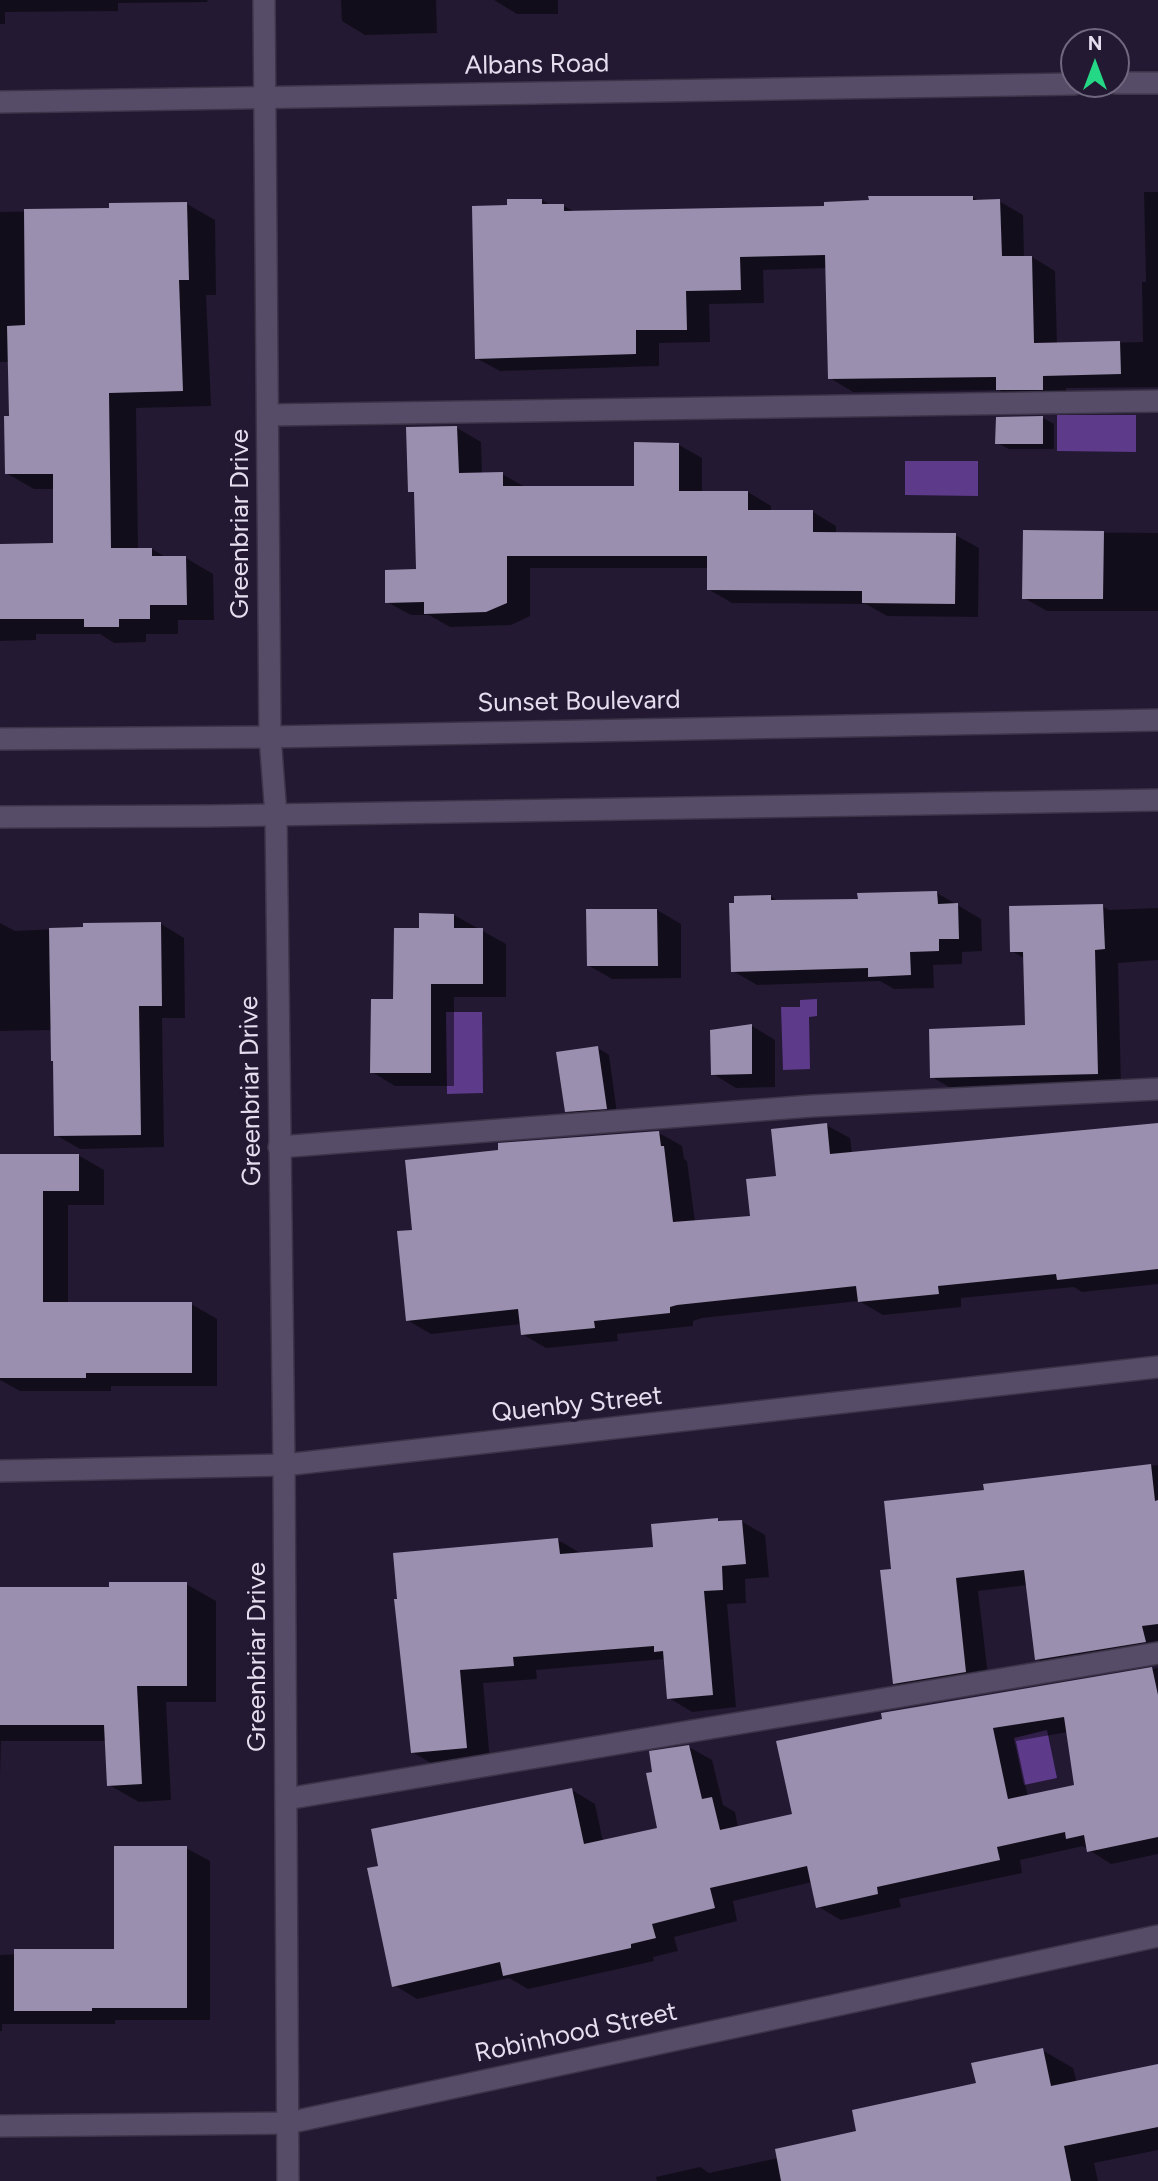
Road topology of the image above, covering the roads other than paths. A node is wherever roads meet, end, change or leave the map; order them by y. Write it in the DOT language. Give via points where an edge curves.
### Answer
graph roads {
  1 [pos="264,0"];
  2 [pos="1130,83"];
  3 [pos="1158,83"];
  4 [pos="1060,84"];
  5 [pos="265,97"];
  6 [pos="0,102"];
  7 [pos="1158,401"];
  8 [pos="268,415"];
  9 [pos="1158,720"];
  10 [pos="270,737"];
  11 [pos="0,739"];
  12 [pos="1158,800"];
  13 [pos="276,815"];
  14 [pos="0,817"];
  15 [pos="1158,1089"];
  16 [pos="279,1147"];
  17 [pos="1158,1367"];
  18 [pos="284,1465"];
  19 [pos="0,1471"];
  20 [pos="1158,1653"];
  21 [pos="286,1799"];
  22 [pos="1158,1936"];
  23 [pos="288,2123"];
  24 [pos="0,2126"];
  25 [pos="288,2181"];
  1 -- 5 [label="street, Greenbriar Drive"];
  2 -- 3 [label="street"];
  4 -- 5 [label="street, Albans Road"];
  5 -- 6 [label="street, Albans Road"];
  5 -- 8 [label="street, Greenbriar Drive"];
  7 -- 8 [label="street"];
  8 -- 10 [label="street, Greenbriar Drive"];
  9 -- 10 [label="street, Sunset Boulevard"];
  10 -- 11 [label="street, Sunset Boulevard"];
  10 -- 13 [label="street, Greenbriar Drive"];
  12 -- 13 [label="street"];
  13 -- 14 [label="street"];
  13 -- 16 [label="street, Greenbriar Drive"];
  15 -- 16 [label="street" via="812,1106"];
  16 -- 18 [label="street, Greenbriar Drive"];
  17 -- 18 [label="street, Quenby Street"];
  18 -- 19 [label="street, Quenby Street"];
  18 -- 21 [label="street, Greenbriar Drive"];
  20 -- 21 [label="street"];
  21 -- 23 [label="street, Greenbriar Drive"];
  22 -- 23 [label="street, Robinhood Street"];
  23 -- 24 [label="street, Robinhood Street"];
  23 -- 25 [label="street, Greenbriar Drive"];
}
